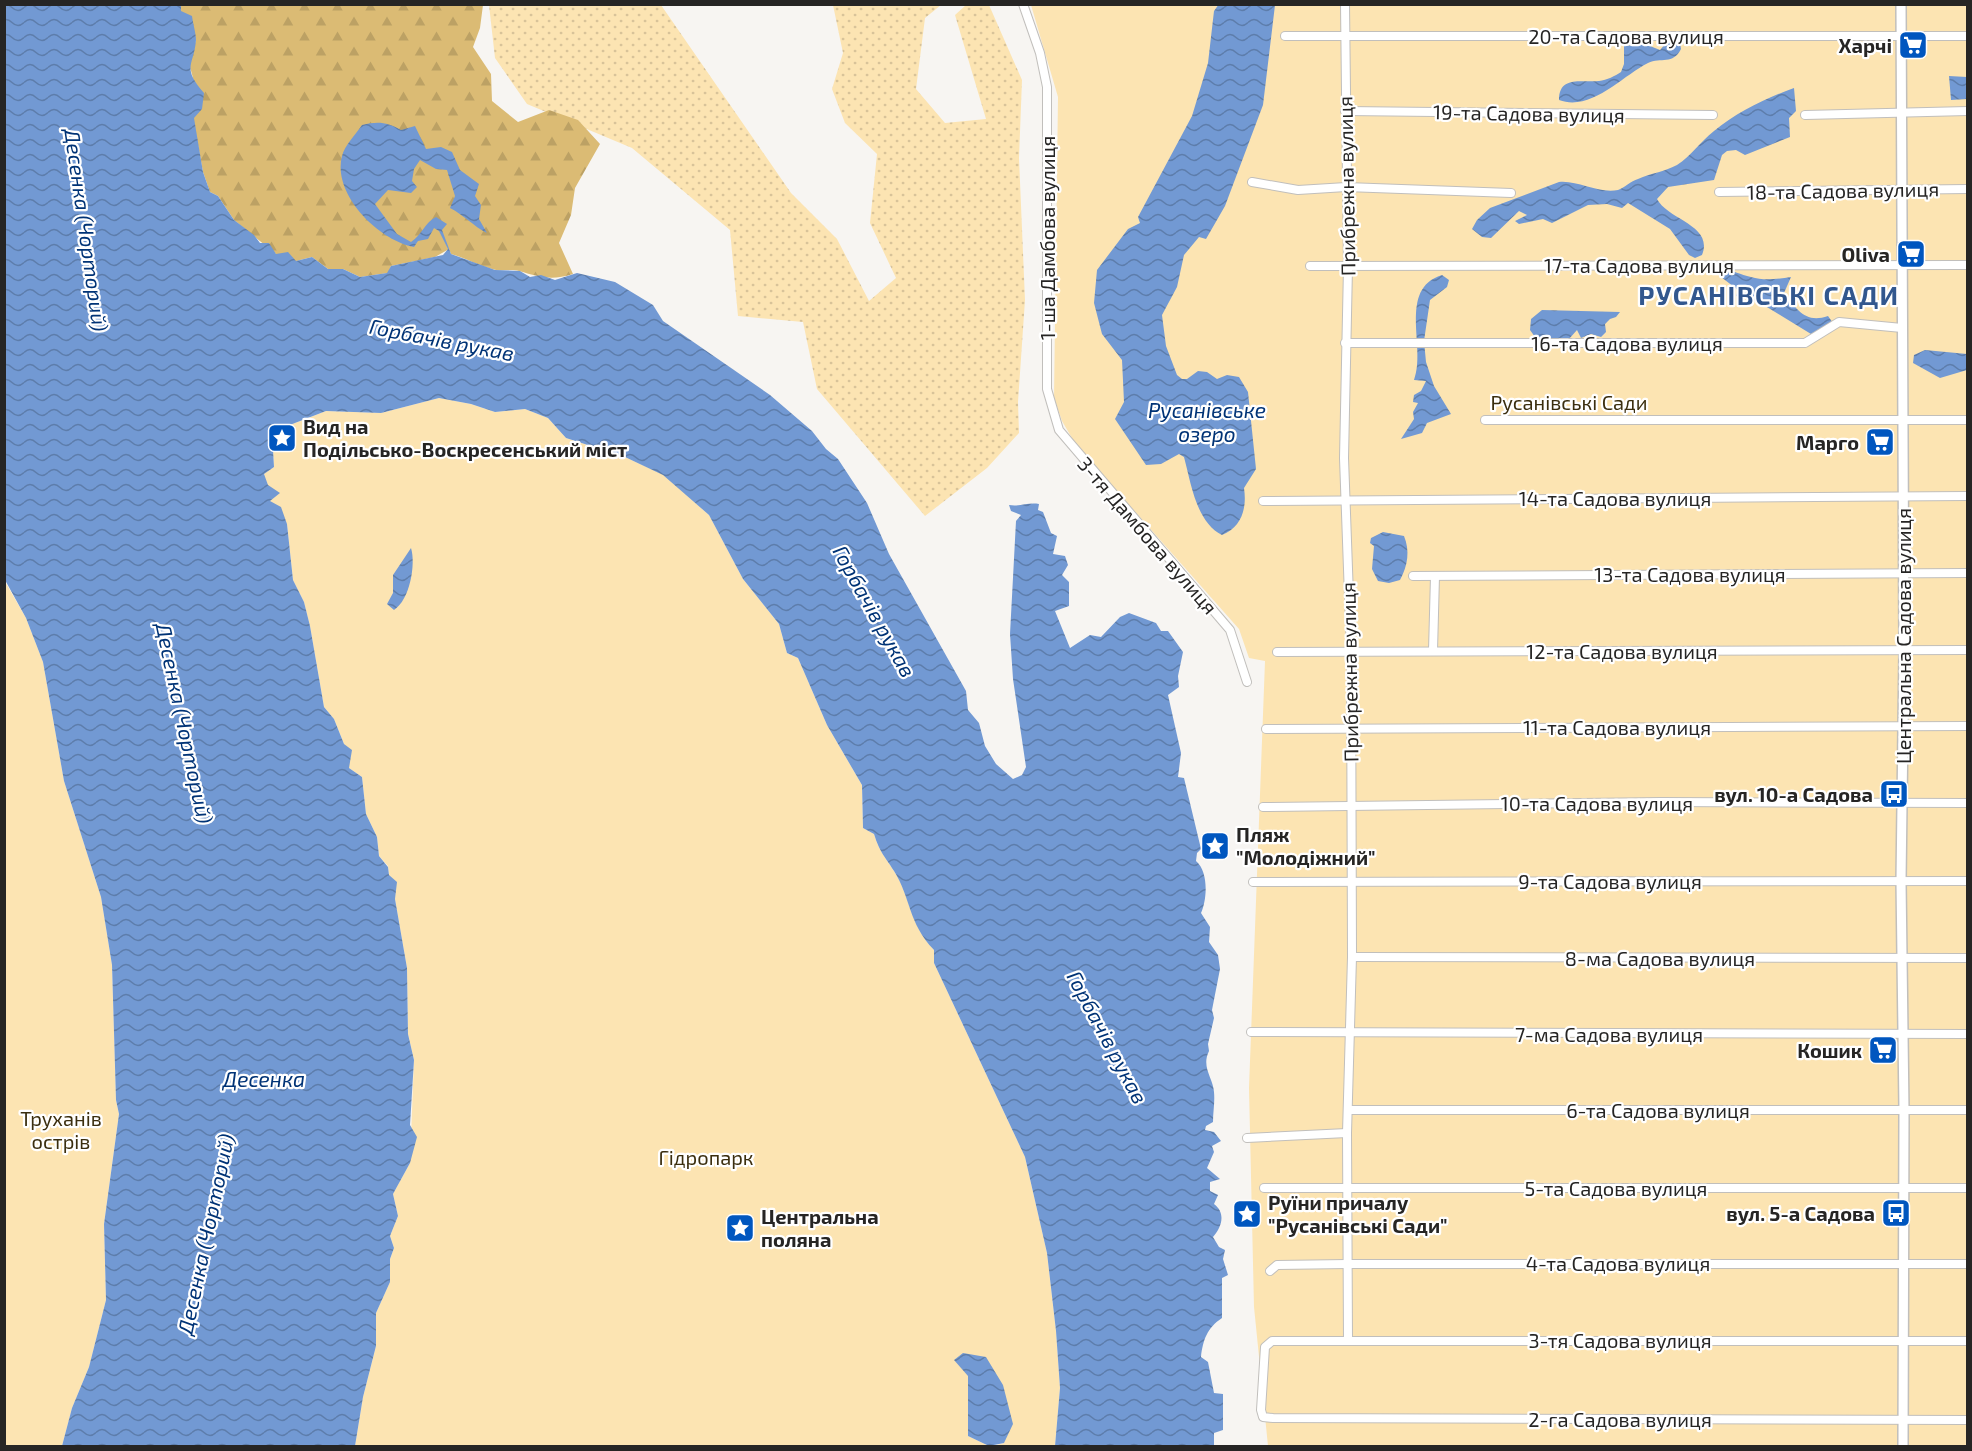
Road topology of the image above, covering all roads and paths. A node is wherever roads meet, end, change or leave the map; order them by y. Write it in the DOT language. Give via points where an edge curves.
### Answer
graph roads {
  1 [pos="1023,4"];
  2 [pos="1345,4"];
  3 [pos="1901,4"];
  4 [pos="1345,35"];
  5 [pos="1285,36"];
  6 [pos="1901,36"];
  7 [pos="1968,36"];
  8 [pos="1345,111"];
  9 [pos="1900,111"];
  10 [pos="1968,111"];
  11 [pos="1713,115"];
  12 [pos="1805,115"];
  13 [pos="1252,182"];
  14 [pos="1346,188"];
  15 [pos="1901,188"];
  16 [pos="1968,189"];
  17 [pos="1719,192"];
  18 [pos="1511,193"];
  19 [pos="1902,263"];
  20 [pos="1968,265"];
  21 [pos="1310,266"];
  22 [pos="1348,267"];
  23 [pos="1902,328"];
  24 [pos="1345,343"];
  25 [pos="1047,389"];
  26 [pos="1485,420"];
  27 [pos="1903,420"];
  28 [pos="1968,420"];
  29 [pos="1903,496"];
  30 [pos="1968,496"];
  31 [pos="1345,500"];
  32 [pos="1263,501"];
  33 [pos="1904,573"];
  34 [pos="1968,573"];
  35 [pos="1413,576"];
  36 [pos="1435,576"];
  37 [pos="1904,650"];
  38 [pos="1968,650"];
  39 [pos="1433,651"];
  40 [pos="1277,652"];
  41 [pos="1351,652"];
  42 [pos="1247,682"];
  43 [pos="1903,726"];
  44 [pos="1968,726"];
  45 [pos="1350,728"];
  46 [pos="1266,729"];
  47 [pos="1903,803"];
  48 [pos="1968,803"];
  49 [pos="1350,804"];
  50 [pos="1263,807"];
  51 [pos="1968,880"];
  52 [pos="1350,881"];
  53 [pos="1901,881"];
  54 [pos="1253,882"];
  55 [pos="1352,957"];
  56 [pos="1901,958"];
  57 [pos="1968,958"];
  58 [pos="1251,1032"];
  59 [pos="1349,1034"];
  60 [pos="1904,1034"];
  61 [pos="1968,1034"];
  62 [pos="1348,1110"];
  63 [pos="1904,1110"];
  64 [pos="1968,1110"];
  65 [pos="1347,1133"];
  66 [pos="1247,1138"];
  67 [pos="1347,1187"];
  68 [pos="1264,1188"];
  69 [pos="1968,1188"];
  70 [pos="1904,1189"];
  71 [pos="1904,1263"];
  72 [pos="1347,1264"];
  73 [pos="1968,1264"];
  74 [pos="1270,1271"];
  75 [pos="1348,1340"];
  76 [pos="1904,1341"];
  77 [pos="1968,1341"];
  78 [pos="1273,1418"];
  79 [pos="1903,1419"];
  80 [pos="1968,1420"];
  81 [pos="1903,1446"];
  1 -- 25 [label="street, 1-ша Дамбова вулиця" via="1047,87"];
  2 -- 4 [label="street, Прибрежна вулиця"];
  3 -- 6 [label="main road, Центральна Садова вулиця"];
  4 -- 5 [label="street, 20-та Садова вулиця"];
  4 -- 6 [label="street, 20-та Садова вулиця"];
  4 -- 8 [label="street, Прибрежна вулиця"];
  6 -- 7 [label="street, 20-та Садова вулиця"];
  6 -- 9 [label="main road, Центральна Садова вулиця"];
  8 -- 11 [label="street, 19-та Садова вулиця"];
  8 -- 14 [label="street, Прибрежна вулиця"];
  9 -- 10 [label="street"];
  9 -- 12 [label="street"];
  9 -- 15 [label="main road, Центральна Садова вулиця"];
  13 -- 14 [label="street" via="1298,190"];
  14 -- 18 [label="street"];
  14 -- 22 [label="street, Прибрежна вулиця"];
  15 -- 16 [label="street, 18-та Садова вулиця"];
  15 -- 17 [label="street, 18-та Садова вулиця"];
  15 -- 19 [label="main road, Центральна Садова вулиця"];
  19 -- 20 [label="street, 17-та Садова вулиця"];
  19 -- 22 [label="street, 17-та Садова вулиця"];
  19 -- 23 [label="main road, Центральна Садова вулиця"];
  21 -- 22 [label="street, 17-та Садова вулиця"];
  22 -- 24 [label="street, Прибрежна вулиця"];
  23 -- 24 [label="street, 16-та Садова вулиця" via="1839,322 1805,343"];
  23 -- 27 [label="main road, Центральна Садова вулиця"];
  24 -- 31 [label="street, Прибрежна вулиця"];
  25 -- 42 [label="street, 3-тя Дамбова вулиця" via="1059,430 1070,446 1230,630"];
  26 -- 27 [label="street"];
  27 -- 28 [label="street"];
  27 -- 29 [label="main road, Центральна Садова вулиця"];
  29 -- 30 [label="street, 14-та Садова вулиця"];
  29 -- 31 [label="street, 14-та Садова вулиця"];
  29 -- 33 [label="main road, Центральна Садова вулиця"];
  31 -- 32 [label="street, 14-та Садова вулиця"];
  31 -- 41 [label="street, Прибрежна вулиця"];
  33 -- 34 [label="street, 13-та Садова вулиця"];
  33 -- 36 [label="street, 13-та Садова вулиця"];
  33 -- 37 [label="main road, Центральна Садова вулиця"];
  35 -- 36 [label="street, 13-та Садова вулиця"];
  36 -- 39 [label="street"];
  37 -- 38 [label="street, 12-та Садова вулиця"];
  37 -- 39 [label="street, 12-та Садова вулиця"];
  37 -- 43 [label="main road, Центральна Садова вулиця"];
  39 -- 41 [label="street, 12-та Садова вулиця"];
  40 -- 41 [label="street, 12-та Садова вулиця"];
  41 -- 45 [label="street, Прибрежна вулиця"];
  43 -- 44 [label="street, 11-та Садова вулиця"];
  43 -- 45 [label="street, 11-та Садова вулиця"];
  43 -- 47 [label="main road, Центральна Садова вулиця"];
  45 -- 46 [label="street, 11-та Садова вулиця"];
  45 -- 49 [label="street, Прибрежна вулиця"];
  47 -- 48 [label="street, 10-та Садова вулиця"];
  47 -- 49 [label="street, 10-та Садова вулиця"];
  47 -- 53 [label="main road, Центральна Садова вулиця"];
  49 -- 50 [label="street, 10-та Садова вулиця"];
  49 -- 52 [label="street, Прибрежна вулиця"];
  51 -- 53 [label="street, 9-та Садова вулиця"];
  52 -- 53 [label="street, 9-та Садова вулиця"];
  52 -- 54 [label="street, 9-та Садова вулиця"];
  52 -- 55 [label="street, Прибрежна вулиця"];
  53 -- 56 [label="main road, Центральна Садова вулиця"];
  55 -- 56 [label="street, 8-ма Садова вулиця"];
  55 -- 59 [label="street, Прибрежна вулиця"];
  56 -- 57 [label="street, 8-ма Садова вулиця"];
  56 -- 60 [label="main road, Центральна Садова вулиця"];
  58 -- 59 [label="street, 7-ма Садова вулиця"];
  59 -- 60 [label="street, 7-ма Садова вулиця"];
  59 -- 62 [label="street, Прибрежна вулиця"];
  60 -- 61 [label="street, 7-ма Садова вулиця"];
  60 -- 63 [label="main road, Центральна Садова вулиця"];
  62 -- 63 [label="street, 6-та Садова вулиця"];
  62 -- 65 [label="street, Прибрежна вулиця"];
  63 -- 64 [label="street, 6-та Садова вулиця"];
  63 -- 70 [label="main road, Центральна Садова вулиця"];
  65 -- 66 [label="street"];
  65 -- 67 [label="street, Прибрежна вулиця"];
  67 -- 68 [label="street, 5-та Садова вулиця"];
  67 -- 70 [label="street, 5-та Садова вулиця"];
  67 -- 72 [label="street, Прибрежна вулиця"];
  69 -- 70 [label="street, 5-та Садова вулиця"];
  70 -- 71 [label="main road, Центральна Садова вулиця"];
  71 -- 72 [label="street, 4-та Садова вулиця"];
  71 -- 73 [label="street, 4-та Садова вулиця"];
  71 -- 76 [label="main road, Центральна Садова вулиця"];
  72 -- 74 [label="street, 4-та Садова вулиця" via="1277,1265"];
  72 -- 75 [label="street, Прибрежна вулиця"];
  75 -- 76 [label="street, 3-тя Садова вулиця"];
  75 -- 78 [label="street, 3-тя Садова вулиця" via="1272,1341 1265,1347 1261,1410 1263,1417"];
  76 -- 77 [label="street, 3-тя Садова вулиця"];
  76 -- 79 [label="main road, Центральна Садова вулиця"];
  78 -- 79 [label="street, 2-га Садова вулиця"];
  79 -- 80 [label="street, 2-га Садова вулиця"];
  79 -- 81 [label="main road, Центральна Садова вулиця"];
}
